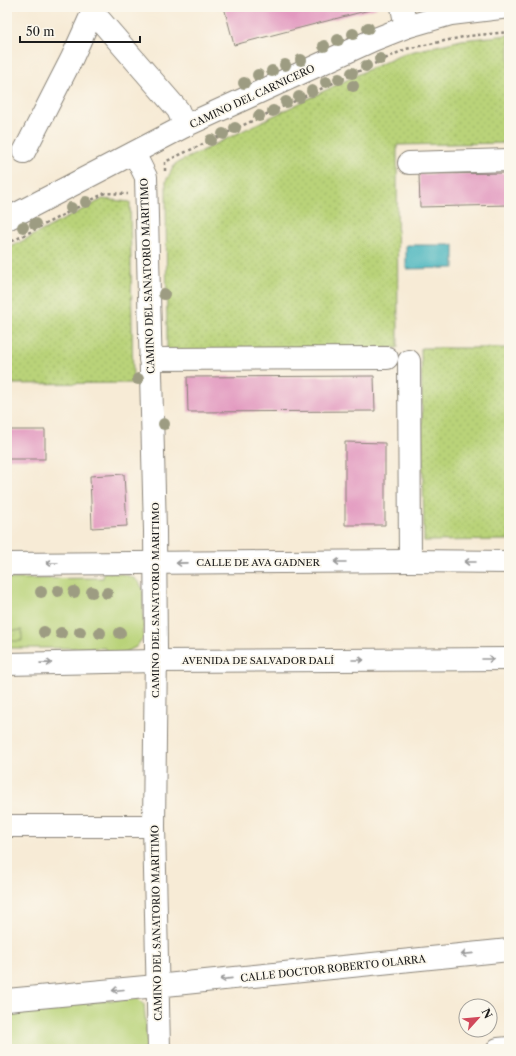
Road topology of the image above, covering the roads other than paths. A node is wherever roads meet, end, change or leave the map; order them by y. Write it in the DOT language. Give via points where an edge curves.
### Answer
graph roads {
  1 [pos="509,7"];
  2 [pos="94,10"];
  3 [pos="404,17"];
  4 [pos="185,126"];
  5 [pos="24,152"];
  6 [pos="134,153"];
  7 [pos="509,160"];
  8 [pos="409,163"];
  9 [pos="7,219"];
  10 [pos="387,358"];
  11 [pos="150,359"];
  12 [pos="409,361"];
  13 [pos="410,561"];
  14 [pos="509,562"];
  15 [pos="155,563"];
  16 [pos="7,564"];
  17 [pos="509,659"];
  18 [pos="156,661"];
  19 [pos="7,664"];
  20 [pos="7,826"];
  21 [pos="154,826"];
  22 [pos="509,950"];
  23 [pos="156,986"];
  24 [pos="7,1000"];
  25 [pos="509,1048"];
  26 [pos="158,1049"];
  27 [pos="498,1049"];
  1 -- 3 [label="street, CAMINO DEL CARNICERO"];
  2 -- 4 [label="street" via="178,110"];
  2 -- 5 [label="street"];
  3 -- 4 [label="street, CAMINO DEL CARNICERO" via="373,40"];
  4 -- 6 [label="street, CAMINO DEL CARNICERO"];
  6 -- 9 [label="street, CAMINO DEL CARNICERO"];
  6 -- 11 [label="street, CAMINO DEL SANATORIO MARITIMO" via="146,177"];
  7 -- 8 [label="street"];
  10 -- 11 [label="street"];
  11 -- 15 [label="street, CAMINO DEL SANATORIO MARITIMO"];
  12 -- 13 [label="street"];
  14 -- 13 [label="street, CALLE DE AVA GADNER, one-way"];
  13 -- 15 [label="street, CALLE DE AVA GADNER, one-way"];
  15 -- 16 [label="street, CALLE DE AVA GADNER, one-way"];
  15 -- 18 [label="street, CAMINO DEL SANATORIO MARITIMO"];
  18 -- 17 [label="street, AVENIDA DE SALVADOR DALÍ, one-way"];
  19 -- 18 [label="street, AVENIDA DE SALVADOR DALÍ, one-way"];
  18 -- 21 [label="street, CAMINO DEL SANATORIO MARITIMO"];
  20 -- 21 [label="street"];
  21 -- 23 [label="street, CAMINO DEL SANATORIO MARITIMO"];
  22 -- 23 [label="street, CALLE DOCTOR ROBERTO OLARRA, one-way"];
  23 -- 24 [label="street, CALLE DOCTOR ROBERTO OLARRA, one-way"];
  23 -- 26 [label="street, CAMINO DEL SANATORIO MARITIMO"];
  25 -- 27 [label="street"];
}
